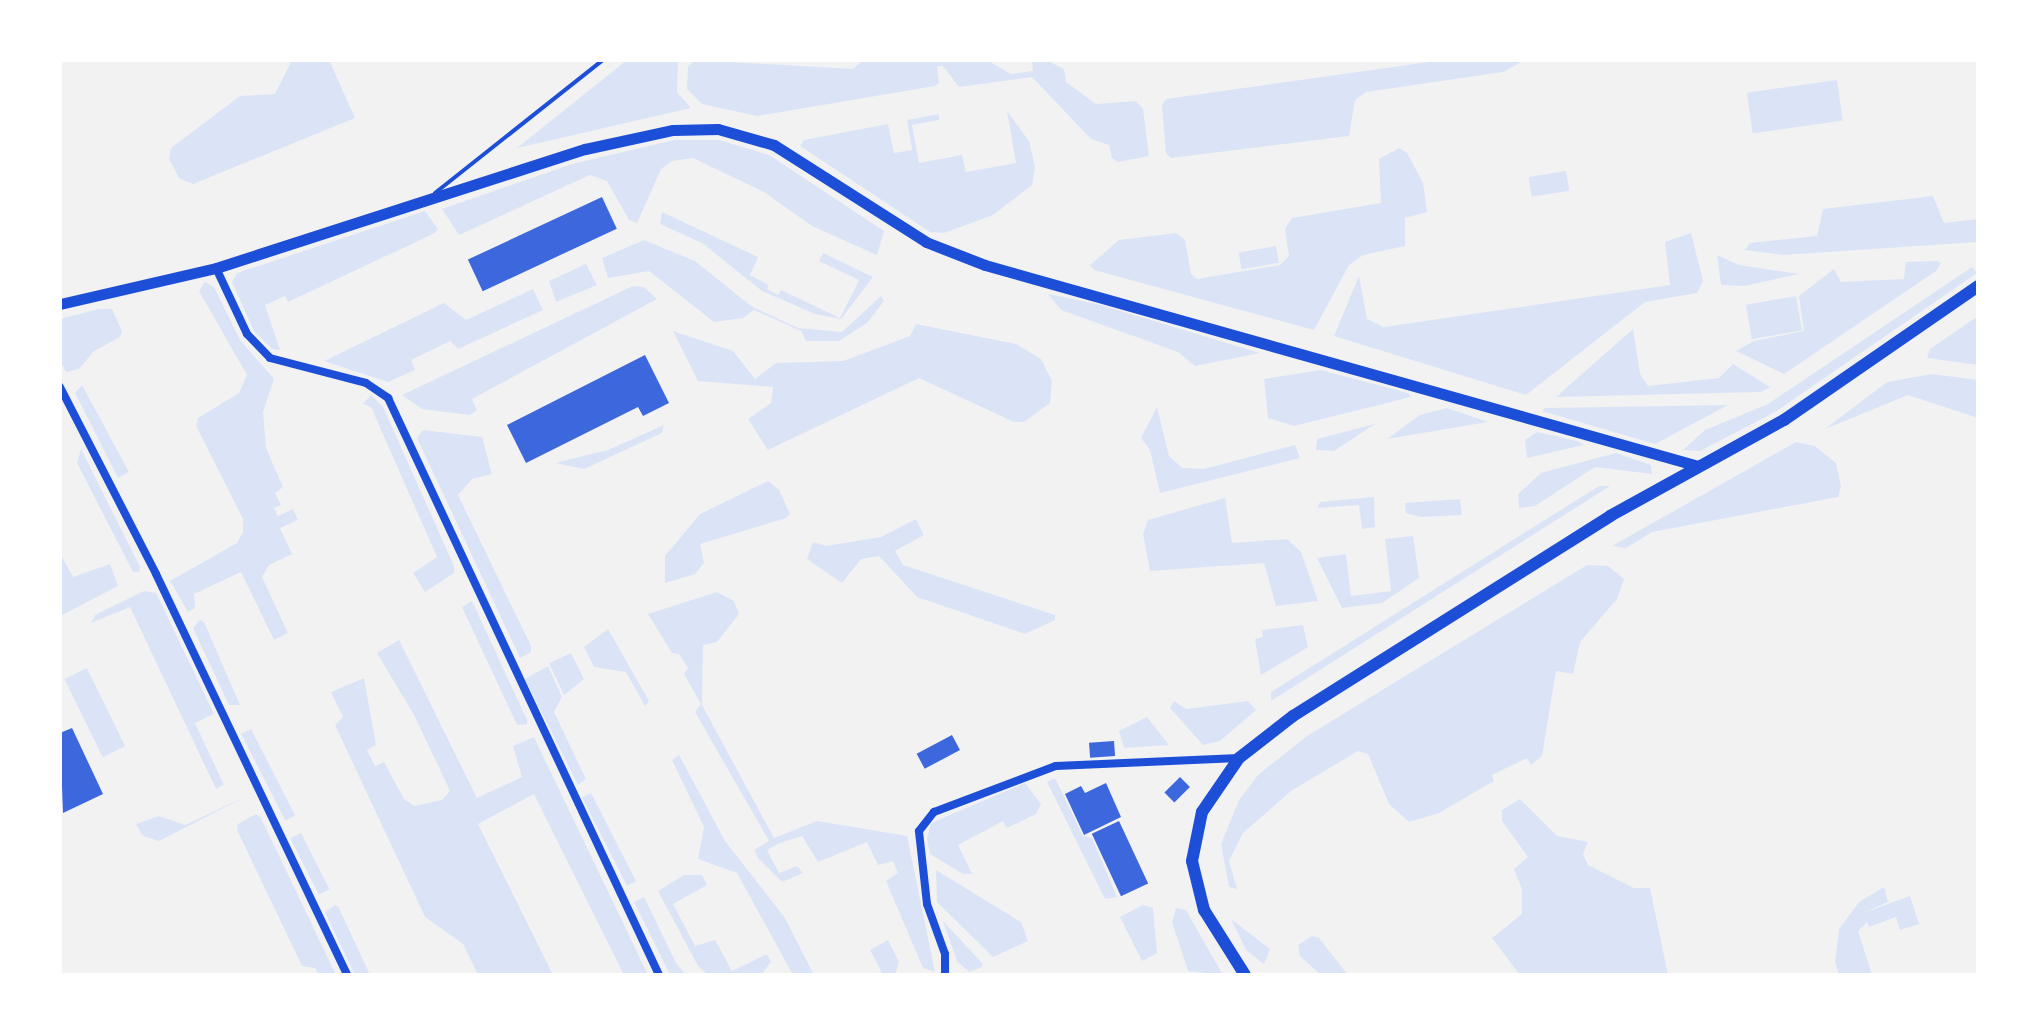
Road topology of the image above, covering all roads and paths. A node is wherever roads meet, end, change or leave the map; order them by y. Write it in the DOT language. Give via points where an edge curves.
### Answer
graph roads {
  1 [pos="603,60"];
  2 [pos="430,197"];
  3 [pos="216,268"];
  4 [pos="1978,286"];
  5 [pos="60,304"];
  6 [pos="60,387"];
  7 [pos="1698,466"];
  8 [pos="1239,758"];
  9 [pos="347,975"];
  10 [pos="659,975"];
  11 [pos="945,975"];
  12 [pos="1245,975"];
  1 -- 2 [label="lane"];
  2 -- 3 [label="main road"];
  2 -- 7 [label="main road" via="560,156 673,130 746,133 805,163 926,242 973,260"];
  3 -- 5 [label="main road"];
  3 -- 10 [label="street" via="247,334 270,358 366,383 391,403 513,673"];
  4 -- 7 [label="main road" via="1784,420"];
  6 -- 9 [label="street"];
  7 -- 8 [label="main road" via="1293,716"];
  8 -- 11 [label="street" via="1056,766 934,812 919,831 927,904 945,954"];
  8 -- 12 [label="main road" via="1202,812 1192,861 1204,910"];
}
